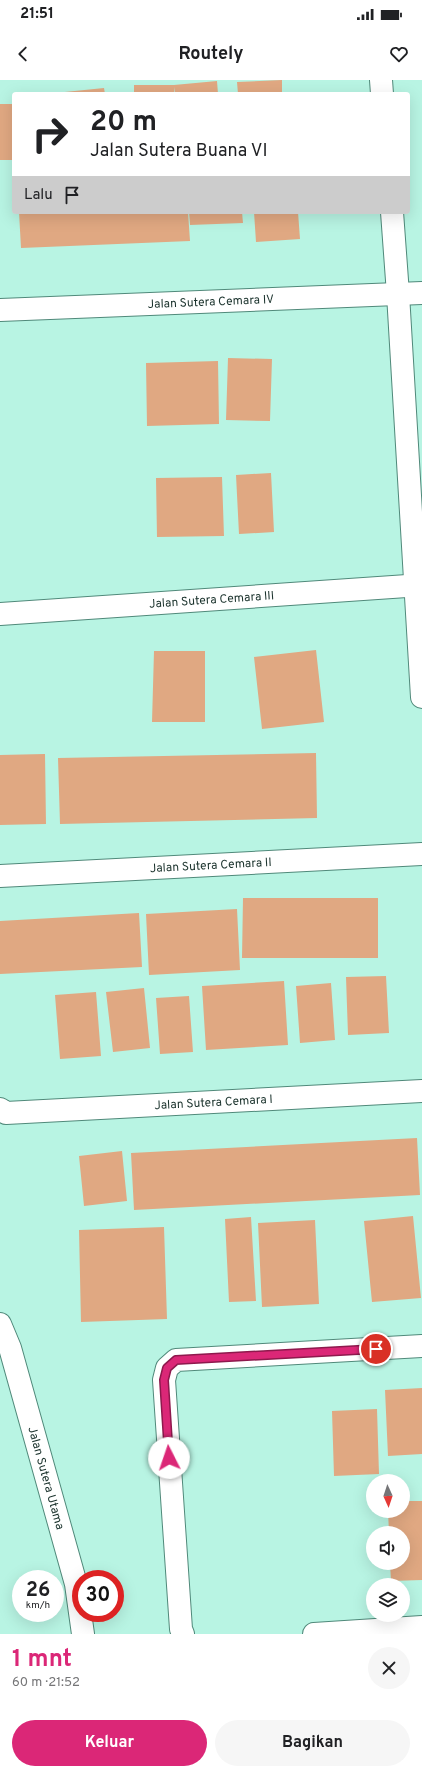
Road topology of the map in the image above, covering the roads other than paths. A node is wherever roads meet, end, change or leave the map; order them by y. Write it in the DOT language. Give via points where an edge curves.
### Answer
graph roads {
  1 [pos="381,80"];
  2 [pos="382,92"];
  3 [pos="392,214"];
  4 [pos="422,293"];
  5 [pos="398,294"];
  6 [pos="0,310"];
  7 [pos="419,585"];
  8 [pos="0,614"];
  9 [pos="422,697"];
  10 [pos="422,854"];
  11 [pos="0,876"];
  12 [pos="422,1091"];
  13 [pos="3,1111"];
  14 [pos="0,1324"];
  15 [pos="422,1346"];
  16 [pos="422,1627"];
  17 [pos="389,1632"];
  18 [pos="83,1634"];
  19 [pos="184,1634"];
  20 [pos="314,1634"];
  1 -- 2 [label="street"];
  3 -- 5 [label="street"];
  4 -- 5 [label="street, Jalan Sutera Cemara IV"];
  5 -- 6 [label="street, Jalan Sutera Cemara IV"];
  5 -- 7 [label="street"];
  7 -- 8 [label="street, Jalan Sutera Cemara III"];
  7 -- 9 [label="street"];
  10 -- 11 [label="street, Jalan Sutera Cemara II"];
  12 -- 13 [label="street, Jalan Sutera Cemara I"];
  14 -- 18 [label="street, Jalan Sutera Utama" via="10,1348 76,1584"];
  15 -- 19 [label="street" via="176,1360 167,1368 164,1380 181,1629"];
  16 -- 17 [label="street"];
  17 -- 20 [label="street"];
}
